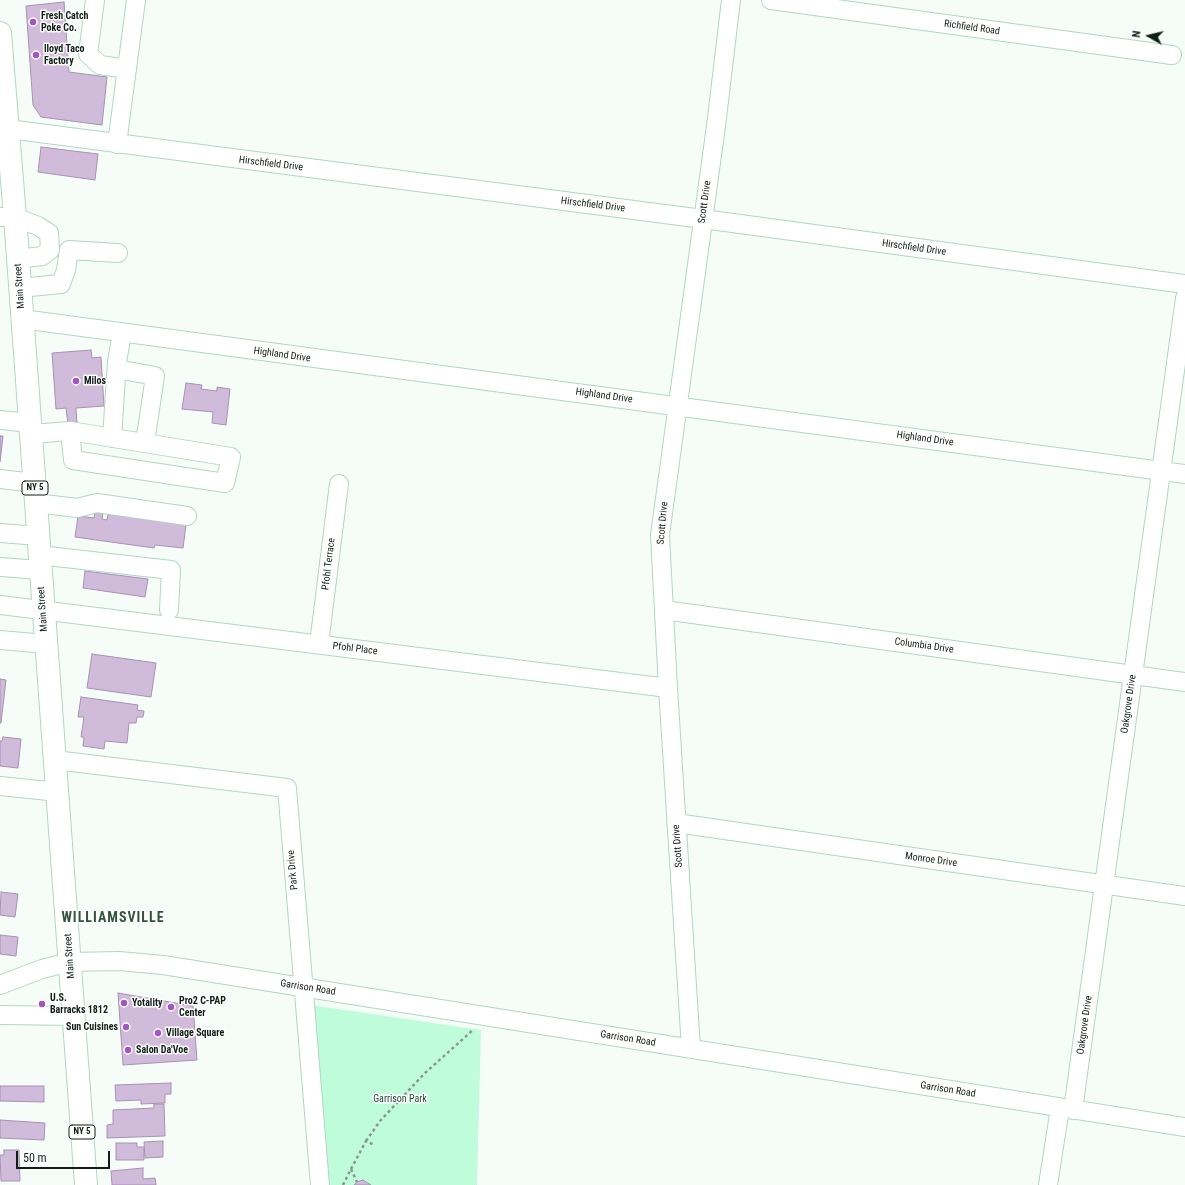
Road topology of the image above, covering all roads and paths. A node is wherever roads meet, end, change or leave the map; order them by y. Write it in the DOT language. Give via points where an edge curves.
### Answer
graph roads {
  1 [pos="95,0"];
  2 [pos="136,0"];
  3 [pos="731,0"];
  4 [pos="771,0"];
  5 [pos="0,33"];
  6 [pos="1172,55"];
  7 [pos="127,69"];
  8 [pos="4,129"];
  9 [pos="117,144"];
  10 [pos="8,217"];
  11 [pos="703,219"];
  12 [pos="50,250"];
  13 [pos="69,250"];
  14 [pos="118,253"];
  15 [pos="18,259"];
  16 [pos="1185,284"];
  17 [pos="20,288"];
  18 [pos="1185,298"];
  19 [pos="22,319"];
  20 [pos="122,333"];
  21 [pos="117,369"];
  22 [pos="678,406"];
  23 [pos="0,420"];
  24 [pos="30,429"];
  25 [pos="70,431"];
  26 [pos="112,438"];
  27 [pos="145,443"];
  28 [pos="1162,471"];
  29 [pos="1185,474"];
  30 [pos="0,479"];
  31 [pos="339,484"];
  32 [pos="35,493"];
  33 [pos="186,516"];
  34 [pos="0,533"];
  35 [pos="39,554"];
  36 [pos="0,566"];
  37 [pos="0,605"];
  38 [pos="43,609"];
  39 [pos="169,610"];
  40 [pos="664,610"];
  41 [pos="0,640"];
  42 [pos="46,644"];
  43 [pos="319,644"];
  44 [pos="1133,675"];
  45 [pos="1185,682"];
  46 [pos="668,688"];
  47 [pos="55,760"];
  48 [pos="0,786"];
  49 [pos="58,792"];
  50 [pos="676,823"];
  51 [pos="1104,885"];
  52 [pos="1185,896"];
  53 [pos="70,962"];
  54 [pos="0,985"];
  55 [pos="303,987"];
  56 [pos="0,1015"];
  57 [pos="476,1015"];
  58 [pos="74,1016"];
  59 [pos="691,1049"];
  60 [pos="1067,1109"];
  61 [pos="1185,1127"];
  62 [pos="366,1141"];
  63 [pos="374,1145"];
  64 [pos="351,1169"];
  65 [pos="357,1182"];
  66 [pos="86,1185"];
  67 [pos="320,1185"];
  68 [pos="343,1185"];
  69 [pos="1048,1185"];
  1 -- 7 [label="street" via="88,54 100,65"];
  2 -- 7 [label="street"];
  3 -- 11 [label="street, Scott Drive"];
  4 -- 6 [label="street, Richfield Road"];
  5 -- 8 [label="main road, Main Street / NY 5"];
  7 -- 9 [label="street"];
  8 -- 9 [label="street, Hirschfield Drive"];
  8 -- 10 [label="main road, Main Street / NY 5"];
  9 -- 11 [label="street, Hirschfield Drive"];
  10 -- 12 [label="street" via="38,226 49,233"];
  10 -- 15 [label="main road, Main Street / NY 5"];
  11 -- 16 [label="street, Hirschfield Drive"];
  11 -- 22 [label="street, Scott Drive"];
  12 -- 13 [label="street"];
  12 -- 15 [label="street" via="42,256"];
  13 -- 14 [label="street"];
  13 -- 17 [label="street" via="61,284"];
  15 -- 17 [label="main road, Main Street / NY 5"];
  17 -- 19 [label="main road, Main Street / NY 5"];
  18 -- 28 [label="street, Oakgrove Drive"];
  19 -- 20 [label="street, Highland Drive"];
  19 -- 24 [label="main road, Main Street / NY 5"];
  20 -- 21 [label="street"];
  20 -- 22 [label="street, Highland Drive"];
  21 -- 26 [label="street"];
  21 -- 27 [label="street" via="155,376"];
  22 -- 28 [label="street, Highland Drive"];
  22 -- 40 [label="street, Scott Drive" via="660,535"];
  23 -- 24 [label="street"];
  24 -- 25 [label="street"];
  24 -- 32 [label="main road, Main Street / NY 5"];
  25 -- 26 [label="street"];
  25 -- 27 [label="street" via="73,460 225,483 231,457"];
  26 -- 27 [label="street"];
  28 -- 29 [label="street, Highland Drive"];
  28 -- 44 [label="street, Oakgrove Drive"];
  30 -- 32 [label="street"];
  31 -- 43 [label="street, Pfohl Terrace"];
  32 -- 33 [label="street" via="77,508 97,504"];
  32 -- 35 [label="main road, Main Street / NY 5"];
  34 -- 35 [label="street"];
  35 -- 36 [label="street"];
  35 -- 38 [label="main road, Main Street / NY 5"];
  35 -- 39 [label="street" via="171,570"];
  37 -- 38 [label="street, Pfohl Place"];
  38 -- 42 [label="main road, Main Street / NY 5"];
  38 -- 43 [label="street, Pfohl Place"];
  40 -- 44 [label="street, Columbia Drive"];
  40 -- 46 [label="street, Scott Drive"];
  41 -- 42 [label="street"];
  42 -- 47 [label="main road, Main Street / NY 5"];
  43 -- 46 [label="street, Pfohl Place"];
  44 -- 45 [label="street, Columbia Drive"];
  44 -- 51 [label="street, Oakgrove Drive"];
  46 -- 50 [label="street, Scott Drive"];
  47 -- 49 [label="main road, Main Street / NY 5"];
  47 -- 55 [label="street, Park Drive" via="287,788"];
  48 -- 49 [label="street"];
  49 -- 53 [label="main road, Main Street / NY 5"];
  50 -- 51 [label="street, Monroe Drive"];
  50 -- 59 [label="street, Scott Drive"];
  51 -- 52 [label="street, Monroe Drive"];
  51 -- 60 [label="street, Oakgrove Drive"];
  53 -- 54 [label="street, Garrison Road"];
  53 -- 55 [label="street, Garrison Road" via="92,960 157,964"];
  53 -- 58 [label="main road, Main Street / NY 5"];
  55 -- 57 [label="street, Garrison Road"];
  55 -- 67 [label="street, Park Drive"];
  56 -- 58 [label="street"];
  57 -- 59 [label="street, Garrison Road"];
  57 -- 62 [label="path" via="474,1030 424,1074 380,1121"];
  58 -- 66 [label="main road, Main Street / NY 5"];
  59 -- 60 [label="street, Garrison Road"];
  60 -- 61 [label="street, Garrison Road"];
  60 -- 69 [label="street, Oakgrove Drive"];
  62 -- 63 [label="path"];
  62 -- 64 [label="path"];
  64 -- 65 [label="path"];
  64 -- 68 [label="path"];
}
